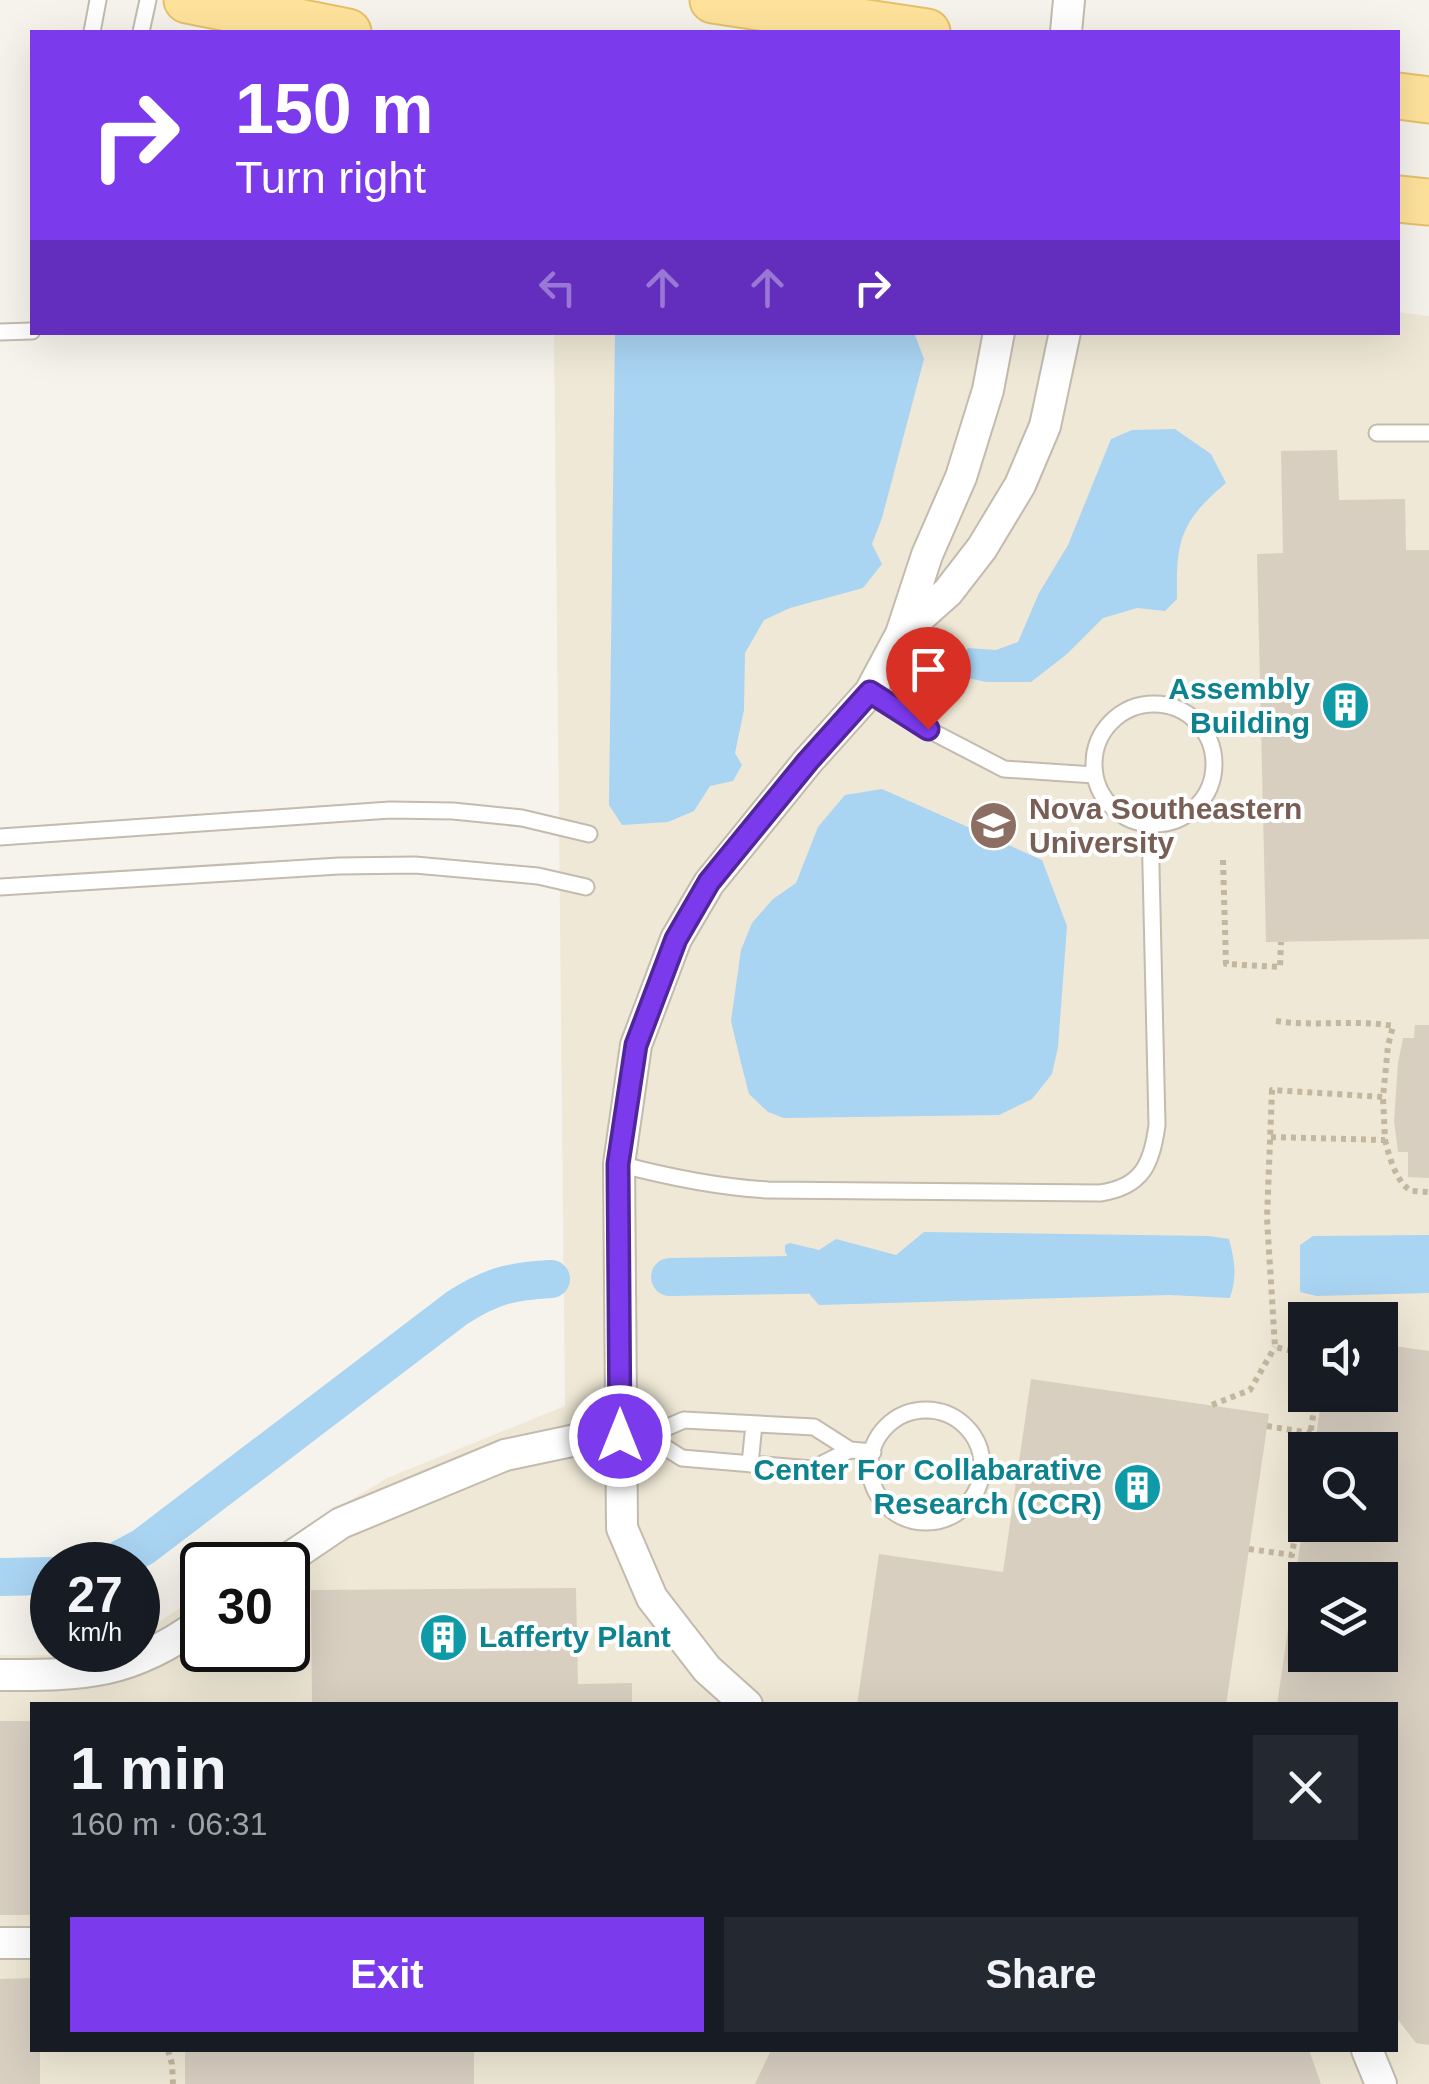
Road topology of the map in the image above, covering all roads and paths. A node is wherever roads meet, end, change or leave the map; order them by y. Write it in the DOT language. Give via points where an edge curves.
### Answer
graph roads {
  1 [pos="98,0"];
  2 [pos="148,0"];
  3 [pos="187,0"];
  4 [pos="712,0"];
  5 [pos="1070,0"];
  6 [pos="92,30"];
  7 [pos="141,30"];
  8 [pos="338,30"];
  9 [pos="914,30"];
  10 [pos="1066,30"];
  11 [pos="1400,96"];
  12 [pos="1429,100"];
  13 [pos="1400,199"];
  14 [pos="1429,202"];
  15 [pos="30,331"];
  16 [pos="0,332"];
  17 [pos="997,335"];
  18 [pos="1063,335"];
  19 [pos="1429,432"];
  20 [pos="1377,433"];
  21 [pos="901,634"];
  22 [pos="870,692"];
  23 [pos="1094,775"];
  24 [pos="1150,824"];
  25 [pos="590,834"];
  26 [pos="0,838"];
  27 [pos="1224,860"];
  28 [pos="0,886"];
  29 [pos="586,887"];
  30 [pos="1280,942"];
  31 [pos="1276,1021"];
  32 [pos="1383,1097"];
  33 [pos="1271,1137"];
  34 [pos="1386,1140"];
  35 [pos="618,1164"];
  36 [pos="1429,1192"];
  37 [pos="1275,1347"];
  38 [pos="1288,1350"];
  39 [pos="1212,1406"];
  40 [pos="754,1424"];
  41 [pos="1267,1426"];
  42 [pos="1306,1432"];
  43 [pos="633,1436"];
  44 [pos="850,1450"];
  45 [pos="873,1452"];
  46 [pos="750,1464"];
  47 [pos="1294,1542"];
  48 [pos="310,1544"];
  49 [pos="1249,1549"];
  50 [pos="180,1637"];
  51 [pos="0,1675"];
  52 [pos="744,1702"];
  53 [pos="0,1943"];
  54 [pos="30,1943"];
  55 [pos="169,2052"];
  56 [pos="1368,2052"];
  57 [pos="173,2084"];
  58 [pos="1381,2084"];
  1 -- 6 [label="lane"];
  2 -- 7 [label="lane"];
  3 -- 8 [label="main road"];
  4 -- 9 [label="main road"];
  5 -- 10 [label="street"];
  11 -- 12 [label="main road"];
  13 -- 14 [label="main road"];
  15 -- 16 [label="lane"];
  17 -- 21 [label="street" via="961,477"];
  18 -- 21 [label="street" via="1044,426 1020,486 948,592"];
  19 -- 20 [label="lane"];
  21 -- 22 [label="street"];
  22 -- 23 [label="lane" via="1004,769"];
  22 -- 35 [label="street" via="709,882 676,939 636,1045"];
  23 -- 24 [label="lane" via="1114,810"];
  23 -- 24 [label="lane" via="1100,736 1128,709 1148,704 1186,712 1210,743 1211,782 1188,814"];
  24 -- 35 [label="lane" via="1157,1126 1145,1169 1120,1190 768,1190"];
  25 -- 26 [label="lane" via="522,818 390,810"];
  27 -- 30 [label="path" via="1226,964 1280,967"];
  28 -- 29 [label="lane" via="416,864"];
  31 -- 32 [label="path" via="1393,1026"];
  32 -- 33 [label="path" via="1272,1090"];
  32 -- 34 [label="path"];
  33 -- 34 [label="path"];
  33 -- 37 [label="path"];
  34 -- 36 [label="path" via="1404,1185"];
  35 -- 43 [label="street"];
  37 -- 38 [label="path"];
  37 -- 39 [label="path" via="1250,1390"];
  40 -- 43 [label="lane" via="684,1420"];
  40 -- 44 [label="lane" via="814,1427"];
  40 -- 46 [label="lane"];
  41 -- 42 [label="path"];
  43 -- 46 [label="lane" via="682,1458"];
  43 -- 48 [label="street" via="504,1455 341,1523"];
  43 -- 52 [label="street" via="622,1528 652,1598"];
  44 -- 45 [label="lane"];
  44 -- 46 [label="lane" via="812,1469"];
  45 -- 45 [label="lane" via="880,1498 909,1520 944,1520 960,1511 980,1482 978,1444 953,1416 935,1410 898,1417"];
  47 -- 49 [label="path" via="1292,1555"];
  50 -- 51 [label="street" via="100,1672"];
  53 -- 54 [label="street"];
  55 -- 57 [label="path"];
  56 -- 58 [label="street"];
}
